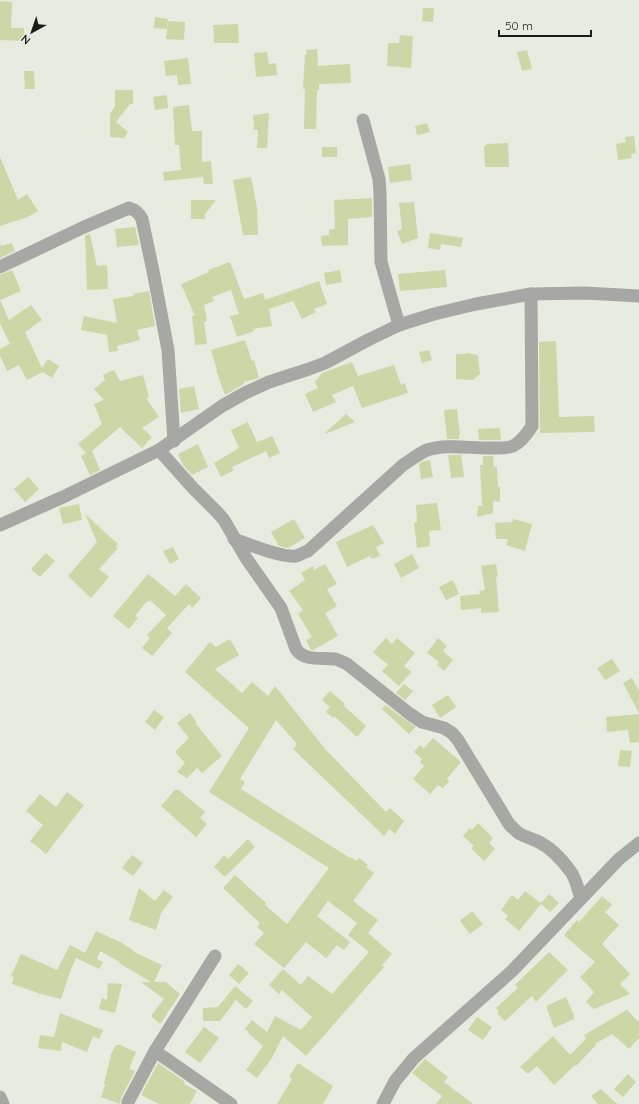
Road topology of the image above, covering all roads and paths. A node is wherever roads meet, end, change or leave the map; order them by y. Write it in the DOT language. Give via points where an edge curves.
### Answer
graph roads {
  1 [pos="363,120"];
  2 [pos="0,267"];
  3 [pos="531,294"];
  4 [pos="639,296"];
  5 [pos="399,326"];
  6 [pos="174,441"];
  7 [pos="159,450"];
  8 [pos="0,525"];
  9 [pos="234,539"];
  10 [pos="639,843"];
  11 [pos="581,898"];
  12 [pos="215,956"];
  13 [pos="155,1051"];
  14 [pos="0,1097"];
  15 [pos="128,1102"];
  16 [pos="3,1104"];
  17 [pos="231,1104"];
  18 [pos="383,1104"];
  1 -- 5 [label="street" via="379,179 381,262"];
  2 -- 6 [label="street" via="84,227 129,208 134,209 142,219 165,331"];
  3 -- 4 [label="street"];
  3 -- 5 [label="street" via="434,314"];
  3 -- 9 [label="street" via="532,426 521,440 505,448 452,447 428,450 417,455 308,551 296,556 286,556"];
  5 -- 6 [label="street" via="325,363 245,393 222,406"];
  6 -- 7 [label="street"];
  7 -- 8 [label="street"];
  7 -- 9 [label="street" via="217,512"];
  9 -- 11 [label="street" via="281,608 299,654 335,659 347,664 422,722 444,728 452,734 509,824 517,833 538,842 554,853 572,873"];
  10 -- 11 [label="street" via="619,859"];
  11 -- 18 [label="street" via="512,971 414,1058 395,1081"];
  12 -- 13 [label="street"];
  13 -- 15 [label="street"];
  13 -- 17 [label="street"];
  14 -- 16 [label="street"];
}
